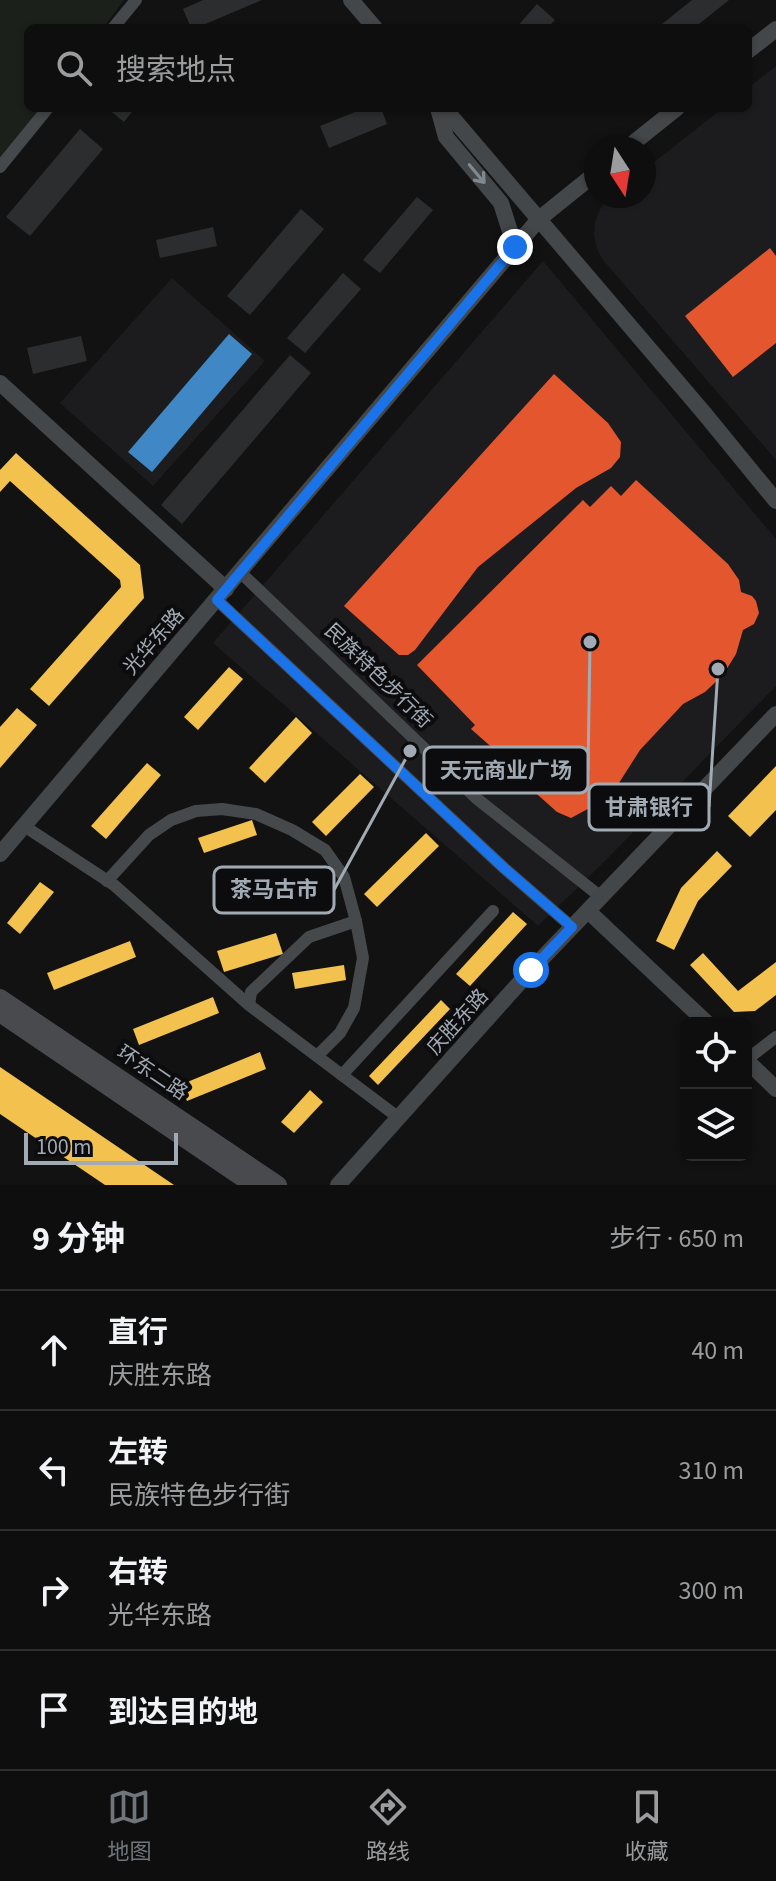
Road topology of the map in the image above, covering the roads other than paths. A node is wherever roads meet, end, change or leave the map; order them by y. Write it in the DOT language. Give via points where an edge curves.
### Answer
graph roads {
  1 [pos="136,0"];
  2 [pos="351,0"];
  3 [pos="116,24"];
  4 [pos="372,24"];
  5 [pos="776,29"];
  6 [pos="752,48"];
  7 [pos="45,112"];
  8 [pos="442,112"];
  9 [pos="445,112"];
  10 [pos="672,112"];
  11 [pos="642,136"];
  12 [pos="0,167"];
  13 [pos="584,183"];
  14 [pos="539,219"];
  15 [pos="515,247"];
  16 [pos="0,383"];
  17 [pos="776,501"];
  18 [pos="240,572"];
  19 [pos="221,595"];
  20 [pos="776,714"];
  21 [pos="24,826"];
  22 [pos="0,854"];
  23 [pos="107,881"];
  24 [pos="601,897"];
  25 [pos="493,911"];
  26 [pos="588,911"];
  27 [pos="356,921"];
  28 [pos="572,927"];
  29 [pos="0,998"];
  30 [pos="249,1005"];
  31 [pos="0,1013"];
  32 [pos="701,1017"];
  33 [pos="776,1037"];
  34 [pos="752,1055"];
  35 [pos="317,1056"];
  36 [pos="752,1066"];
  37 [pos="342,1075"];
  38 [pos="776,1089"];
  39 [pos="399,1118"];
  40 [pos="253,1185"];
  41 [pos="278,1185"];
  42 [pos="338,1185"];
  1 -- 3 [label="street"];
  2 -- 4 [label="main road"];
  5 -- 6 [label="main road"];
  7 -- 12 [label="street"];
  8 -- 15 [label="main road, one-way" via="446,137 501,203"];
  9 -- 14 [label="main road"];
  10 -- 11 [label="main road"];
  13 -- 14 [label="main road, 光华东路"];
  14 -- 15 [label="main road, 光华东路"];
  14 -- 17 [label="main road"];
  15 -- 18 [label="main road, 光华东路"];
  16 -- 19 [label="main road"];
  18 -- 19 [label="main road, 光华东路"];
  18 -- 24 [label="street, 民族特色步行街" via="476,798"];
  19 -- 21 [label="main road, 光华东路"];
  19 -- 28 [label="street"];
  20 -- 24 [label="main road, 庆胜东路"];
  21 -- 22 [label="main road, 光华东路"];
  21 -- 23 [label="street"];
  23 -- 27 [label="street" via="149,835 171,820 222,809 256,814 325,850 344,877"];
  23 -- 30 [label="street"];
  24 -- 26 [label="main road, 庆胜东路"];
  25 -- 37 [label="street"];
  26 -- 28 [label="main road, 庆胜东路"];
  26 -- 32 [label="main road"];
  27 -- 30 [label="street" via="309,937 251,992"];
  27 -- 35 [label="street" via="363,958 354,1008 340,1033"];
  28 -- 39 [label="main road, 庆胜东路"];
  29 -- 41 [label="main road, 环东二路"];
  30 -- 35 [label="street"];
  31 -- 40 [label="main road, 环东二路"];
  33 -- 34 [label="street"];
  35 -- 37 [label="street"];
  36 -- 38 [label="main road"];
  37 -- 39 [label="street"];
  39 -- 42 [label="main road, 庆胜东路"];
}
